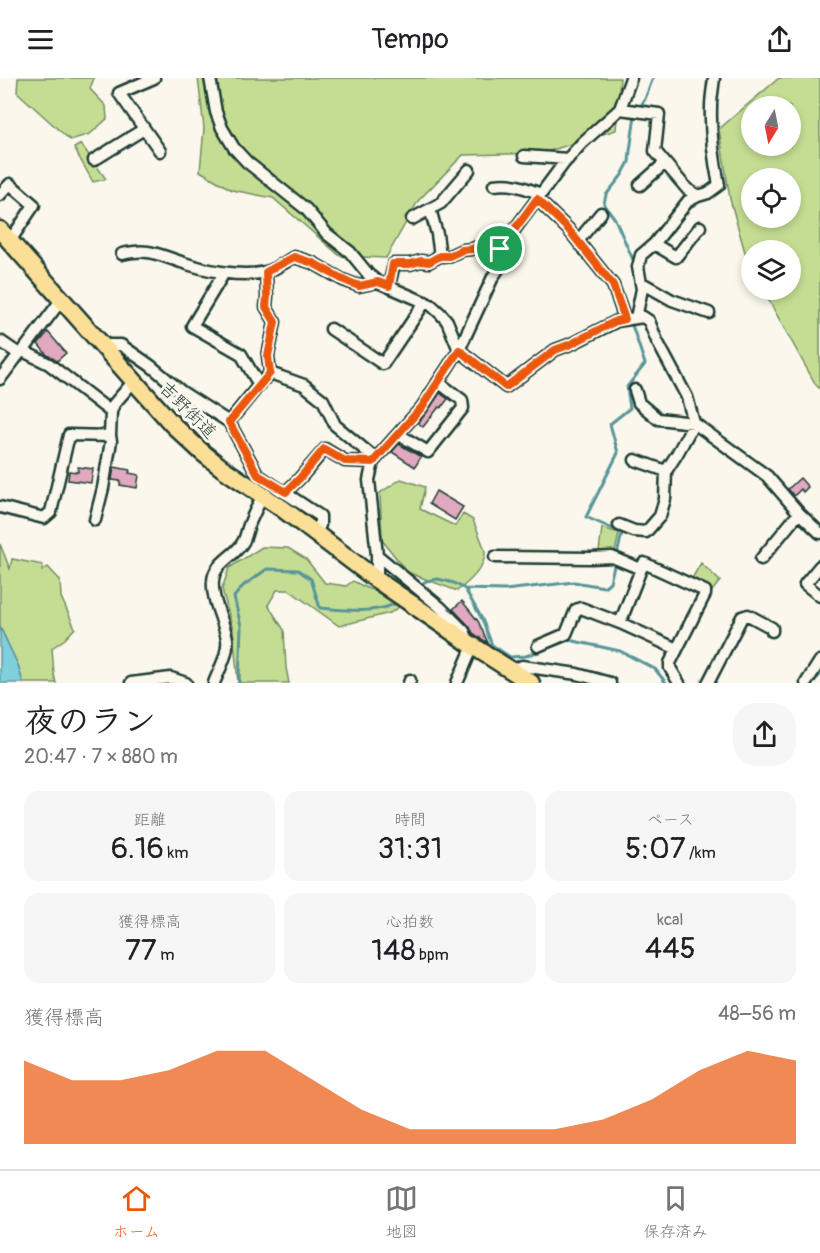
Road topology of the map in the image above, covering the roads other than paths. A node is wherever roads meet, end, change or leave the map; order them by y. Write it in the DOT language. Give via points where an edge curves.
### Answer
graph roads {
  1 [pos="154,78"];
  2 [pos="210,78"];
  3 [pos="631,78"];
  4 [pos="714,78"];
  5 [pos="620,109"];
  6 [pos="144,129"];
  7 [pos="160,152"];
  8 [pos="524,156"];
  9 [pos="568,159"];
  10 [pos="94,160"];
  11 [pos="665,163"];
  12 [pos="469,170"];
  13 [pos="494,185"];
  14 [pos="640,185"];
  15 [pos="0,195"];
  16 [pos="698,196"];
  17 [pos="539,197"];
  18 [pos="430,209"];
  19 [pos="601,213"];
  20 [pos="412,219"];
  21 [pos="700,227"];
  22 [pos="5,235"];
  23 [pos="578,241"];
  24 [pos="654,244"];
  25 [pos="500,249"];
  26 [pos="122,254"];
  27 [pos="440,256"];
  28 [pos="266,272"];
  29 [pos="224,273"];
  30 [pos="642,283"];
  31 [pos="384,284"];
  32 [pos="62,299"];
  33 [pos="425,302"];
  34 [pos="709,313"];
  35 [pos="629,319"];
  36 [pos="331,328"];
  37 [pos="0,341"];
  38 [pos="101,345"];
  39 [pos="459,350"];
  40 [pos="21,352"];
  41 [pos="270,373"];
  42 [pos="0,379"];
  43 [pos="134,382"];
  44 [pos="438,382"];
  45 [pos="259,385"];
  46 [pos="635,390"];
  47 [pos="111,412"];
  48 [pos="229,422"];
  49 [pos="694,423"];
  50 [pos="398,434"];
  51 [pos="110,436"];
  52 [pos="375,460"];
  53 [pos="635,460"];
  54 [pos="666,471"];
  55 [pos="286,492"];
  56 [pos="263,495"];
  57 [pos="0,507"];
  58 [pos="799,513"];
  59 [pos="95,520"];
  60 [pos="619,525"];
  61 [pos="820,532"];
  62 [pos="316,534"];
  63 [pos="376,555"];
  64 [pos="495,557"];
  65 [pos="761,559"];
  66 [pos="820,566"];
  67 [pos="640,569"];
  68 [pos="377,580"];
  69 [pos="411,594"];
  70 [pos="820,596"];
  71 [pos="620,623"];
  72 [pos="772,631"];
  73 [pos="471,645"];
  74 [pos="538,646"];
  75 [pos="677,649"];
  76 [pos="820,661"];
  77 [pos="512,671"];
  78 [pos="131,683"];
  79 [pos="186,683"];
  80 [pos="214,683"];
  81 [pos="457,683"];
  82 [pos="531,683"];
  83 [pos="610,683"];
  84 [pos="679,683"];
  85 [pos="708,683"];
  86 [pos="806,683"];
  1 -- 6 [label="street" via="120,93"];
  2 -- 31 [label="street" via="216,112 234,148 254,169 306,209 368,274"];
  3 -- 5 [label="street"];
  4 -- 16 [label="street" via="711,126 719,185"];
  5 -- 9 [label="street"];
  5 -- 11 [label="street" via="659,114 655,150"];
  6 -- 7 [label="street"];
  6 -- 10 [label="street"];
  8 -- 9 [label="street"];
  9 -- 17 [label="street"];
  11 -- 14 [label="street"];
  11 -- 16 [label="street"];
  12 -- 18 [label="street" via="441,203"];
  13 -- 17 [label="street" via="517,184"];
  15 -- 22 [label="street" via="10,184 33,205"];
  16 -- 24 [label="street" via="688,201"];
  17 -- 23 [label="street"];
  17 -- 25 [label="street"];
  18 -- 20 [label="street"];
  18 -- 27 [label="street"];
  19 -- 23 [label="street"];
  21 -- 24 [label="street" via="676,257"];
  22 -- 32 [label="highway, 吉野街道"];
  23 -- 35 [label="street" via="613,285"];
  24 -- 30 [label="street" via="641,255 638,267"];
  25 -- 27 [label="street" via="488,243"];
  25 -- 39 [label="street" via="500,266"];
  26 -- 29 [label="street" via="138,250 158,253"];
  27 -- 31 [label="street" via="429,262 393,264"];
  28 -- 29 [label="street"];
  28 -- 31 [label="street" via="294,257 359,286"];
  28 -- 41 [label="street" via="266,307 275,322 268,356"];
  29 -- 45 [label="street" via="192,326 241,354"];
  30 -- 34 [label="street" via="672,300"];
  30 -- 35 [label="street"];
  31 -- 33 [label="street"];
  32 -- 38 [label="highway, 吉野街道"];
  32 -- 40 [label="street"];
  33 -- 36 [label="street" via="383,364"];
  33 -- 39 [label="street" via="447,321"];
  35 -- 39 [label="street" via="616,321 555,350 506,387"];
  35 -- 49 [label="street" via="644,317 649,321 687,397"];
  37 -- 40 [label="street"];
  38 -- 43 [label="highway, 吉野街道"];
  38 -- 48 [label="street" via="121,345"];
  39 -- 44 [label="street"];
  40 -- 42 [label="street"];
  40 -- 47 [label="street" via="49,364"];
  41 -- 45 [label="street"];
  41 -- 52 [label="street" via="304,385 323,400 335,425"];
  43 -- 47 [label="street"];
  43 -- 56 [label="highway, 吉野街道" via="203,453"];
  44 -- 50 [label="street"];
  44 -- 50 [label="street" via="462,400 463,408 428,452"];
  45 -- 48 [label="street"];
  46 -- 49 [label="street" via="639,403 658,418"];
  47 -- 51 [label="street"];
  48 -- 55 [label="street" via="258,475"];
  49 -- 54 [label="street"];
  49 -- 58 [label="street" via="767,476"];
  50 -- 52 [label="street"];
  51 -- 57 [label="street" via="69,435 51,512 44,518"];
  51 -- 59 [label="street"];
  52 -- 55 [label="street" via="345,461 324,449"];
  52 -- 63 [label="street" via="369,480"];
  53 -- 54 [label="street"];
  54 -- 60 [label="street" via="660,516 646,531"];
  55 -- 62 [label="street" via="320,516"];
  56 -- 62 [label="highway, 吉野街道"];
  56 -- 80 [label="street" via="244,541 219,566 213,580 227,641"];
  58 -- 61 [label="street"];
  58 -- 65 [label="street"];
  62 -- 68 [label="highway, 吉野街道"];
  63 -- 68 [label="street"];
  63 -- 69 [label="street"];
  64 -- 67 [label="street" via="616,558"];
  66 -- 70 [label="street" via="805,584"];
  67 -- 71 [label="street"];
  67 -- 75 [label="street" via="644,563 705,591"];
  68 -- 69 [label="highway, 吉野街道"];
  69 -- 73 [label="highway, 吉野街道"];
  71 -- 74 [label="street" via="581,608 576,610 566,634"];
  71 -- 75 [label="street"];
  72 -- 85 [label="street" via="748,615 742,617"];
  73 -- 77 [label="highway, 吉野街道"];
  73 -- 81 [label="street"];
  75 -- 84 [label="street" via="670,668"];
  76 -- 86 [label="street"];
  77 -- 82 [label="highway, 吉野街道"];
  77 -- 83 [label="street" via="522,666"];
  78 -- 79 [label="street" via="171,678"];
}
